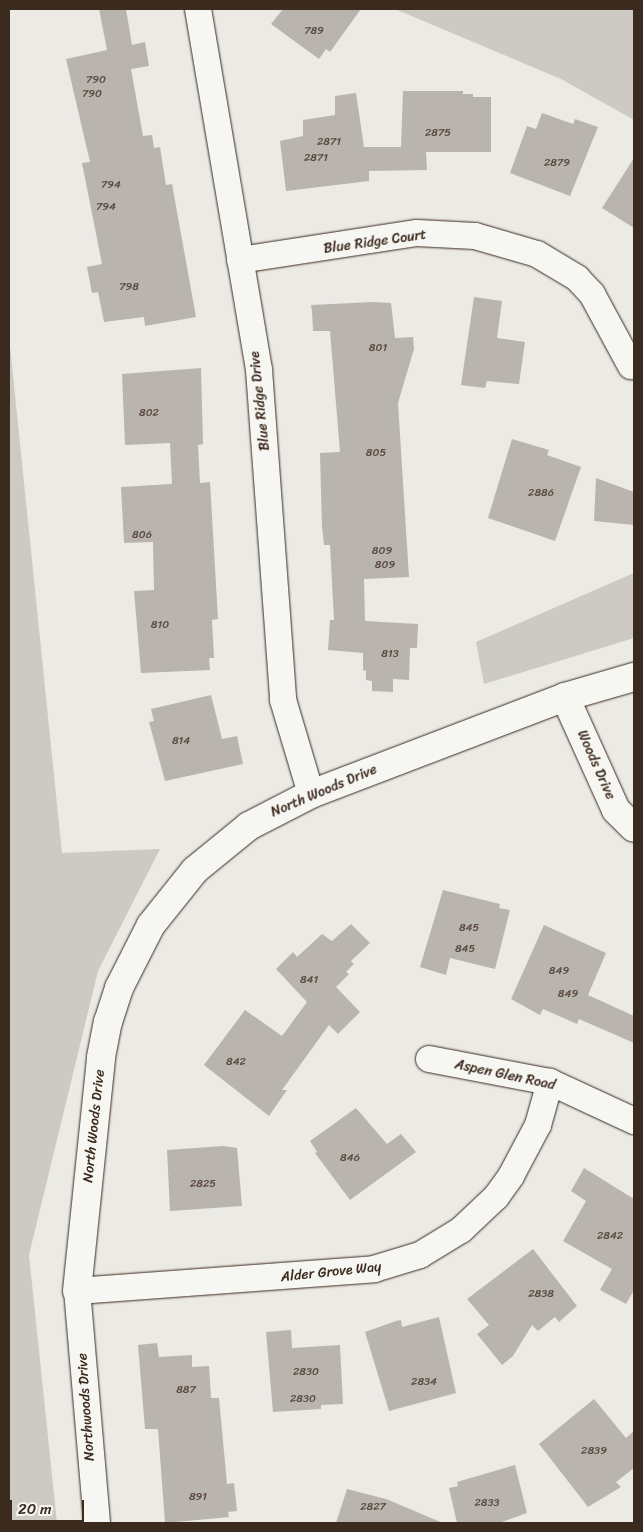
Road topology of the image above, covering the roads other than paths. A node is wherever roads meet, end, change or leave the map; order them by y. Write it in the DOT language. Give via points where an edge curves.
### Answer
graph roads {
  1 [pos="198,9"];
  2 [pos="240,260"];
  3 [pos="631,366"];
  4 [pos="634,677"];
  5 [pos="564,697"];
  6 [pos="311,794"];
  7 [pos="634,828"];
  8 [pos="429,1060"];
  9 [pos="550,1082"];
  10 [pos="634,1121"];
  11 [pos="77,1291"];
  12 [pos="97,1523"];
  1 -- 2 [label="street, Blue Ridge Drive"];
  2 -- 3 [label="street, Blue Ridge Court" via="417,233 475,236 537,254 577,278 592,294"];
  2 -- 6 [label="street, Blue Ridge Drive" via="259,370 283,700"];
  4 -- 5 [label="street, North Woods Drive"];
  5 -- 6 [label="street, North Woods Drive"];
  5 -- 7 [label="street, Woods Drive" via="616,810"];
  6 -- 11 [label="street, North Woods Drive" via="272,812 221,846 172,896 134,956 108,1022 102,1057"];
  8 -- 9 [label="street, Aspen Glen Road"];
  9 -- 10 [label="street, Aspen Glen Road"];
  9 -- 11 [label="street, Alder Grove Way" via="538,1125 511,1176 496,1196 461,1230 420,1254 374,1269"];
  11 -- 12 [label="street, Northwoods Drive"];
}
